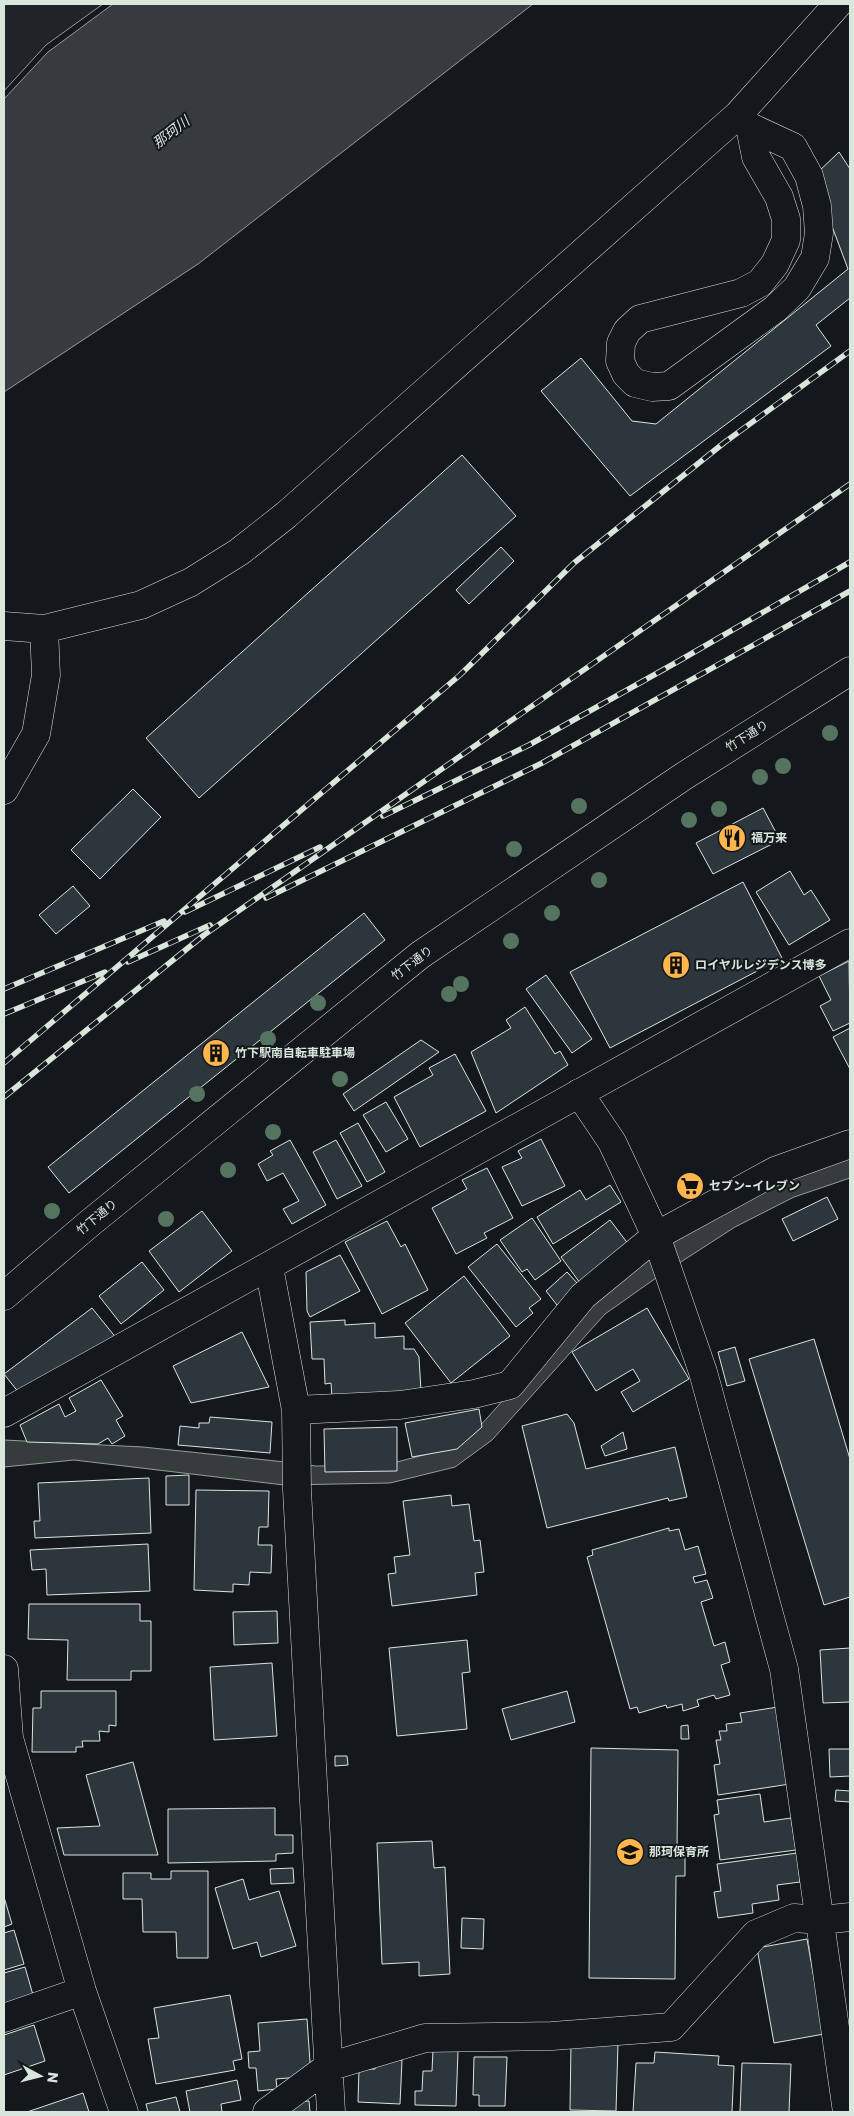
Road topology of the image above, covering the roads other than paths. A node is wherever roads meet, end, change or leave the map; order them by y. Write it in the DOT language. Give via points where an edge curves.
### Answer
graph roads {
  1 [pos="838,4"];
  2 [pos="744,121"];
  3 [pos="4,626"];
  4 [pos="44,629"];
  5 [pos="850,671"];
  6 [pos="4,790"];
  7 [pos="850,943"];
  8 [pos="579,1093"];
  9 [pos="850,1144"];
  10 [pos="656,1236"];
  11 [pos="269,1267"];
  12 [pos="4,1296"];
  13 [pos="296,1410"];
  14 [pos="4,1413"];
  15 [pos="4,1669"];
  16 [pos="850,1917"];
  17 [pos="821,1920"];
  18 [pos="82,1991"];
  19 [pos="4,2018"];
  20 [pos="328,2067"];
  21 [pos="124,2112"];
  22 [pos="267,2112"];
  23 [pos="331,2112"];
  24 [pos="847,2112"];
  1 -- 2 [label="street"];
  2 -- 2 [label="street" via="793,146 809,176 817,206 819,233 815,258 797,288 775,309 670,386 652,387 635,383 620,361 621,343 627,331 640,319 741,293 760,283 775,264 786,240 786,219 779,197 756,157"];
  2 -- 4 [label="street" via="240,552 191,582 141,605"];
  3 -- 4 [label="street"];
  4 -- 6 [label="street" via="46,675 36,734"];
  5 -- 12 [label="street, 竹下通り" via="684,776 420,955"];
  7 -- 8 [label="street"];
  8 -- 10 [label="street" via="612,1142"];
  8 -- 11 [label="street"];
  9 -- 10 [label="street" via="775,1171"];
  10 -- 13 [label="street" via="583,1296 510,1385 400,1405"];
  10 -- 17 [label="street" via="703,1372 784,1669"];
  11 -- 13 [label="street"];
  11 -- 14 [label="street"];
  13 -- 20 [label="street" via="297,1490"];
  15 -- 18 [label="street" via="9,1738"];
  16 -- 17 [label="street"];
  17 -- 20 [label="street" via="794,1918 756,1934 671,2027 552,2036 425,2038"];
  17 -- 24 [label="street"];
  18 -- 19 [label="street"];
  18 -- 21 [label="street"];
  20 -- 22 [label="street"];
  20 -- 23 [label="street"];
}
